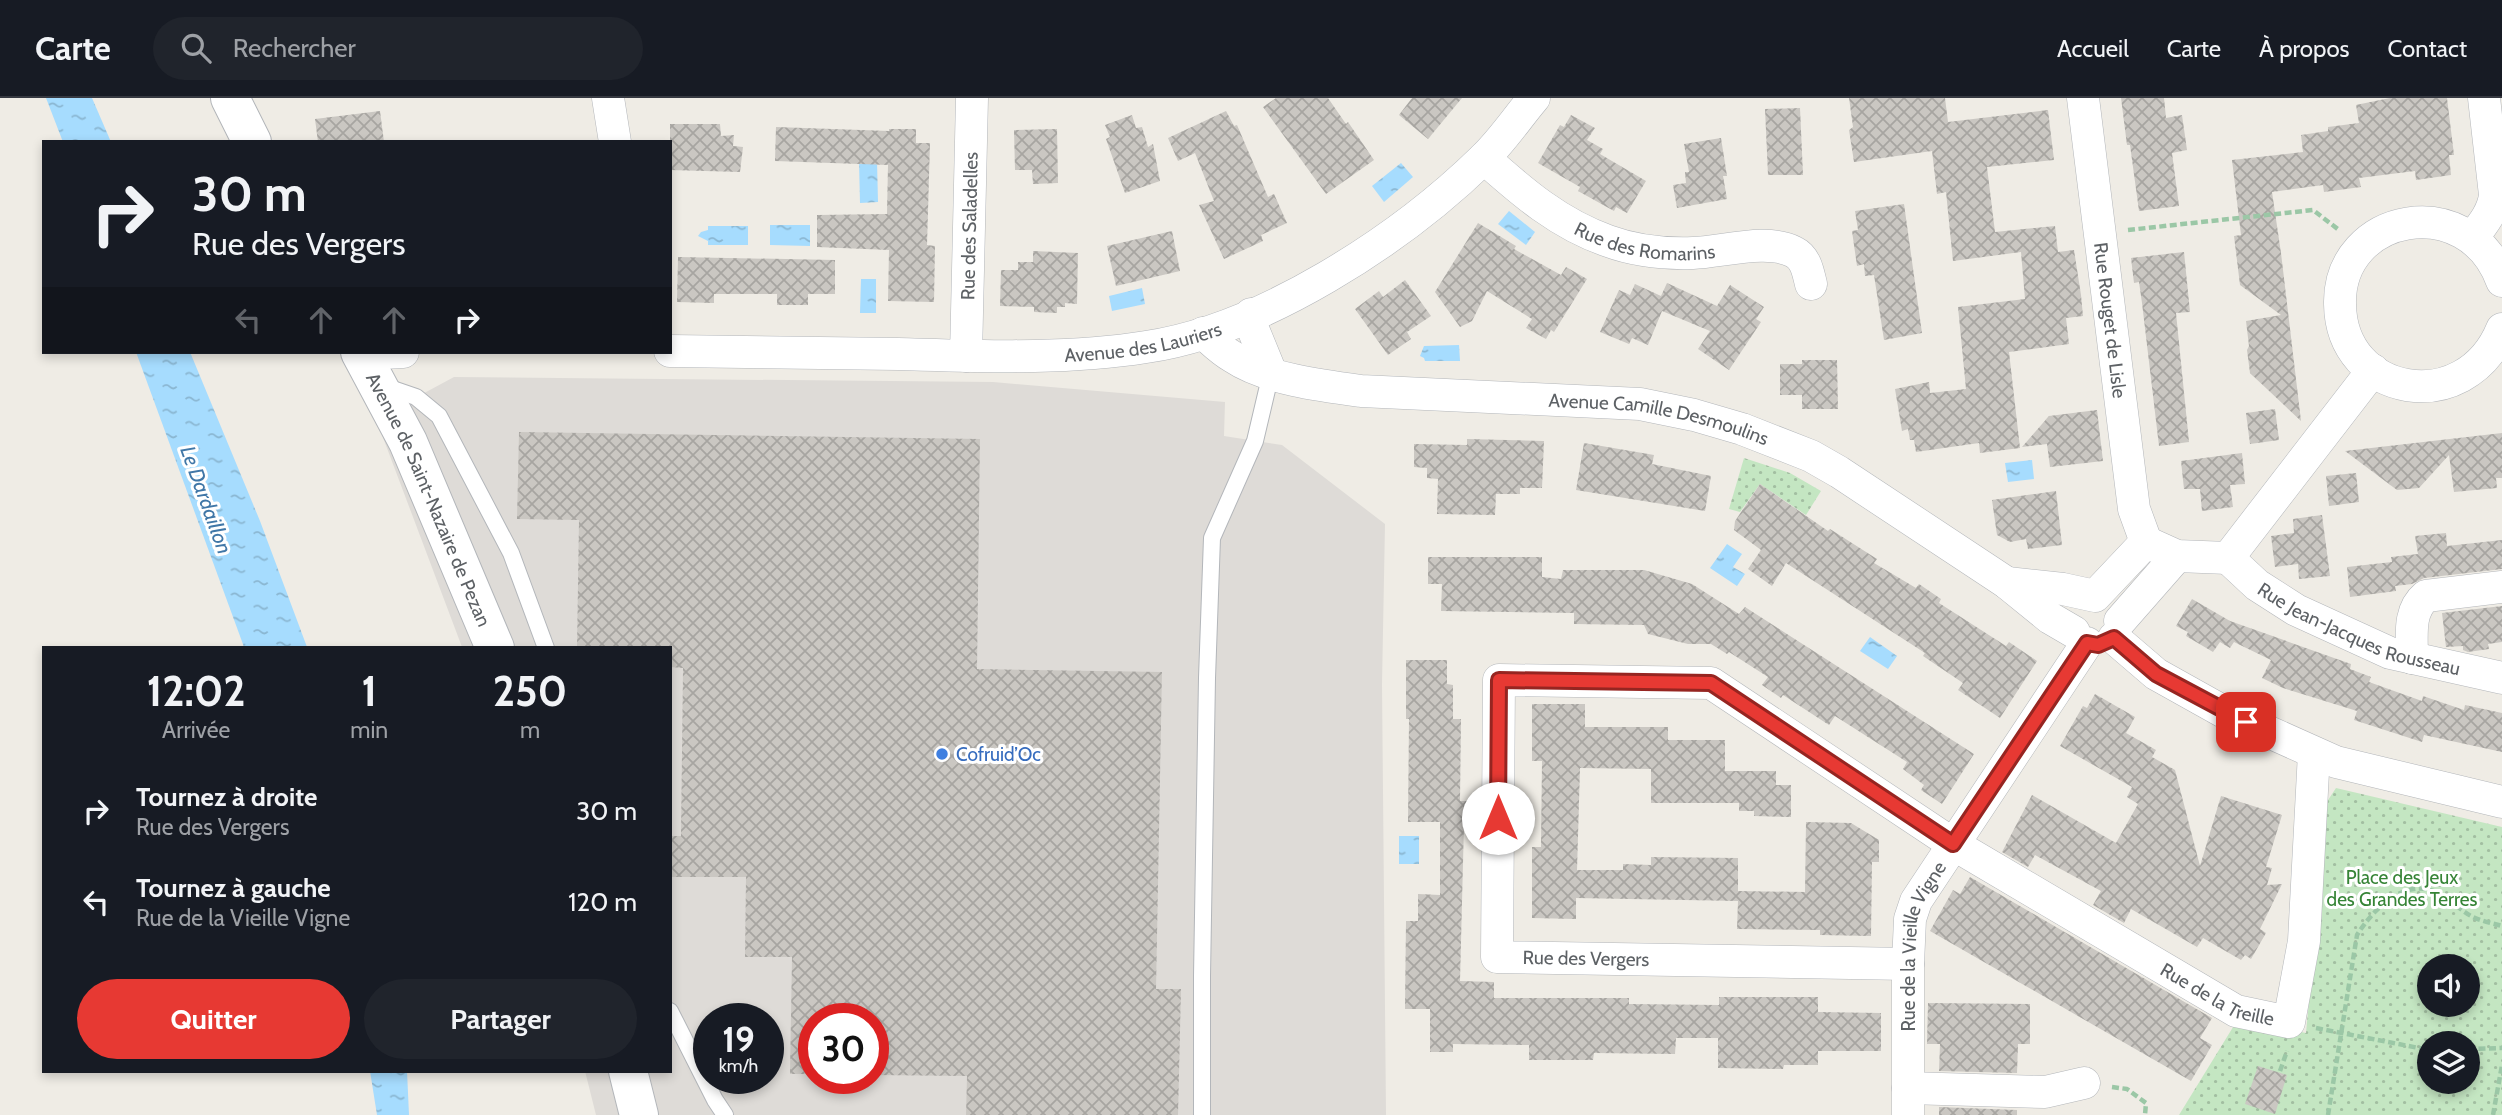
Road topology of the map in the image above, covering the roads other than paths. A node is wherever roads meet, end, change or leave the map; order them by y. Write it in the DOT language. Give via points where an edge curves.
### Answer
graph roads {
  1 [pos="230,98"];
  2 [pos="608,98"];
  3 [pos="972,98"];
  4 [pos="1534,98"];
  5 [pos="2083,98"];
  6 [pos="2484,98"];
  7 [pos="252,140"];
  8 [pos="615,140"];
  9 [pos="1484,158"];
  10 [pos="2472,238"];
  11 [pos="2502,281"];
  12 [pos="1811,284"];
  13 [pos="1251,314"];
  14 [pos="2502,329"];
  15 [pos="1203,333"];
  16 [pos="672,351"];
  17 [pos="396,354"];
  18 [pos="967,356"];
  19 [pos="366,363"];
  20 [pos="2372,370"];
  21 [pos="1270,373"];
  22 [pos="2146,542"];
  23 [pos="2177,556"];
  24 [pos="2228,558"];
  25 [pos="2007,583"];
  26 [pos="2502,587"];
  27 [pos="2095,596"];
  28 [pos="2099,633"];
  29 [pos="494,646"];
  30 [pos="545,646"];
  31 [pos="2412,658"];
  32 [pos="2502,678"];
  33 [pos="2314,753"];
  34 [pos="2502,802"];
  35 [pos="1953,844"];
  36 [pos="1908,964"];
  37 [pos="672,1015"];
  38 [pos="628,1073"];
  39 [pos="2084,1083"];
  40 [pos="1908,1101"];
  41 [pos="639,1115"];
  42 [pos="725,1115"];
  43 [pos="1202,1115"];
  1 -- 7 [label="street"];
  2 -- 8 [label="street"];
  3 -- 18 [label="street, Rue des Saladelles"];
  4 -- 9 [label="street, Avenue des Lauriers"];
  5 -- 22 [label="street, Rue Rouget de Lisle" via="2134,509"];
  6 -- 10 [label="street" via="2495,195 2487,218"];
  9 -- 12 [label="street, Rue des Romarins" via="1553,215 1608,242 1666,253 1779,247 1804,261"];
  9 -- 13 [label="street, Avenue des Lauriers" via="1414,220 1355,260"];
  10 -- 11 [label="street" via="2495,264"];
  10 -- 20 [label="street" via="2447,225 2414,222 2386,230 2362,248 2343,282 2340,302 2348,341"];
  13 -- 15 [label="street, Avenue des Lauriers"];
  13 -- 21 [label="street"];
  14 -- 20 [label="street" via="2474,369 2447,384 2409,386"];
  15 -- 18 [label="street, Avenue des Lauriers" via="1147,347"];
  15 -- 21 [label="street, Avenue Camille Desmoulins" via="1234,358"];
  16 -- 18 [label="street, Avenue des Lauriers"];
  17 -- 19 [label="street"];
  19 -- 29 [label="street, Avenue de Saint-Nazaire de Pezan" via="408,442"];
  19 -- 30 [label="lane" via="439,416 511,553"];
  20 -- 24 [label="street"];
  21 -- 25 [label="street, Avenue Camille Desmoulins" via="1361,391 1609,401 1694,415 1811,456"];
  21 -- 43 [label="lane" via="1255,441 1212,538"];
  22 -- 23 [label="street"];
  22 -- 27 [label="street"];
  23 -- 24 [label="street"];
  23 -- 28 [label="street"];
  24 -- 31 [label="street, Rue Jean-Jacques Rousseau" via="2257,585 2296,610 2390,653"];
  25 -- 27 [label="street, Avenue Camille Desmoulins"];
  25 -- 28 [label="street, Avenue Camille Desmoulins" via="2032,604"];
  26 -- 31 [label="street" via="2426,596 2414,611"];
  27 -- 28 [label="street" via="2114,604"];
  27 -- 28 [label="street" via="2077,605 2072,614"];
  28 -- 33 [label="street, Avenue Camille Desmoulins" via="2156,674 2224,712"];
  28 -- 35 [label="street, Rue de la Vieille Vigne"];
  31 -- 32 [label="street, Rue Jean-Jacques Rousseau"];
  33 -- 34 [label="street, Avenue Camille Desmoulins"];
  33 -- 35 [label="street, Rue de la Treille" via="2304,941 2289,1022 2236,1011"];
  35 -- 36 [label="street, Rue de la Vieille Vigne" via="1916,901 1910,919"];
  35 -- 36 [label="street, Rue des Vergers" via="1711,683 1499,680 1497,957"];
  36 -- 40 [label="street, Rue de la Vieille Vigne"];
  37 -- 42 [label="lane"];
  38 -- 41 [label="street"];
  39 -- 40 [label="street, Rue de la Vieille Vigne" via="2045,1092"];
}
